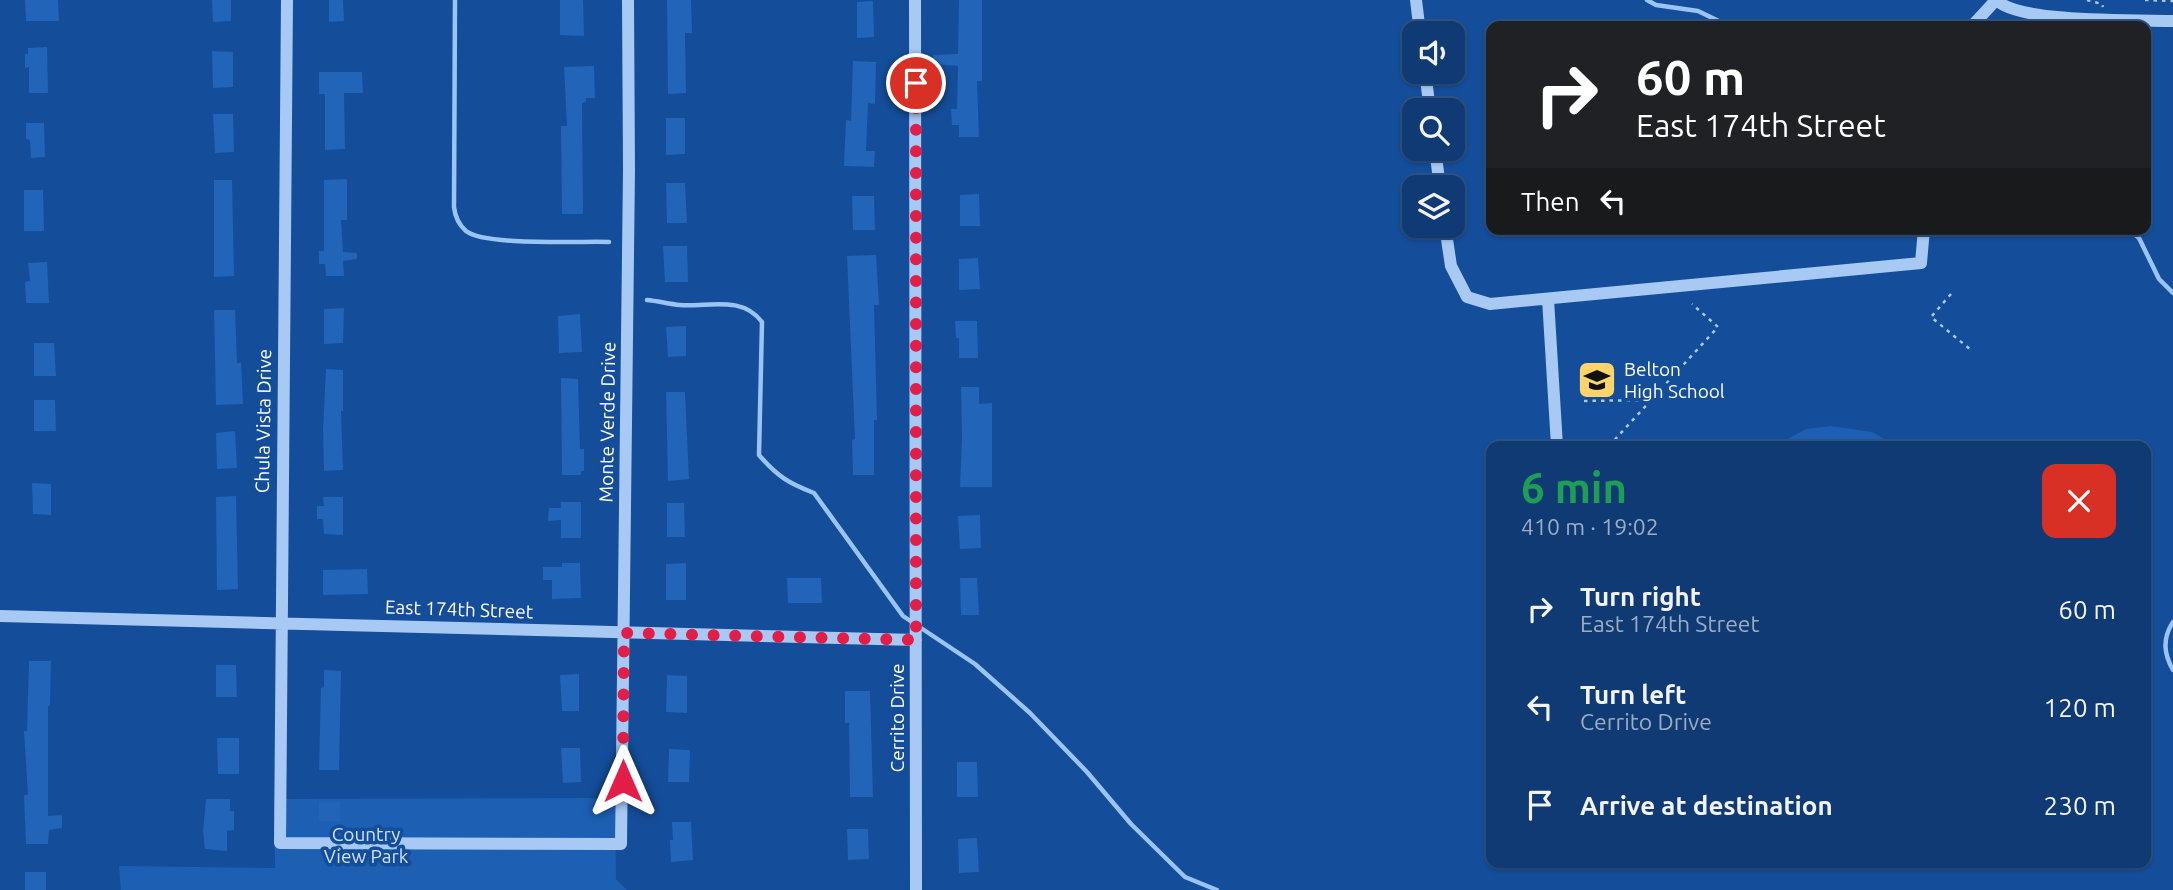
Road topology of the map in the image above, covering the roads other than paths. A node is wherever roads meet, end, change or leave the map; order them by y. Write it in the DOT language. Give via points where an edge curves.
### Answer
graph roads {
  1 [pos="287,0"];
  2 [pos="628,0"];
  3 [pos="915,0"];
  4 [pos="1416,0"];
  5 [pos="1996,0"];
  6 [pos="1419,21"];
  7 [pos="1977,21"];
  8 [pos="2173,21"];
  9 [pos="1923,235"];
  10 [pos="1448,238"];
  11 [pos="1548,299"];
  12 [pos="1557,441"];
  13 [pos="0,616"];
  14 [pos="280,624"];
  15 [pos="624,633"];
  16 [pos="916,640"];
  17 [pos="621,844"];
  18 [pos="916,890"];
  1 -- 14 [label="street, Chula Vista Drive"];
  2 -- 15 [label="street, Monte Verde Drive"];
  3 -- 16 [label="street, Cerrito Drive"];
  4 -- 6 [label="street"];
  5 -- 7 [label="street"];
  5 -- 8 [label="street" via="2002,7 2041,16"];
  9 -- 11 [label="street" via="1921,262"];
  10 -- 11 [label="street" via="1451,266 1467,297 1490,304"];
  11 -- 12 [label="street"];
  13 -- 14 [label="street, East 174th Street"];
  14 -- 15 [label="street, East 174th Street"];
  14 -- 17 [label="street, Chula Vista Drive" via="280,843"];
  15 -- 16 [label="street, East 174th Street"];
  15 -- 17 [label="street, Monte Verde Drive"];
  16 -- 18 [label="street, Cerrito Drive"];
}
